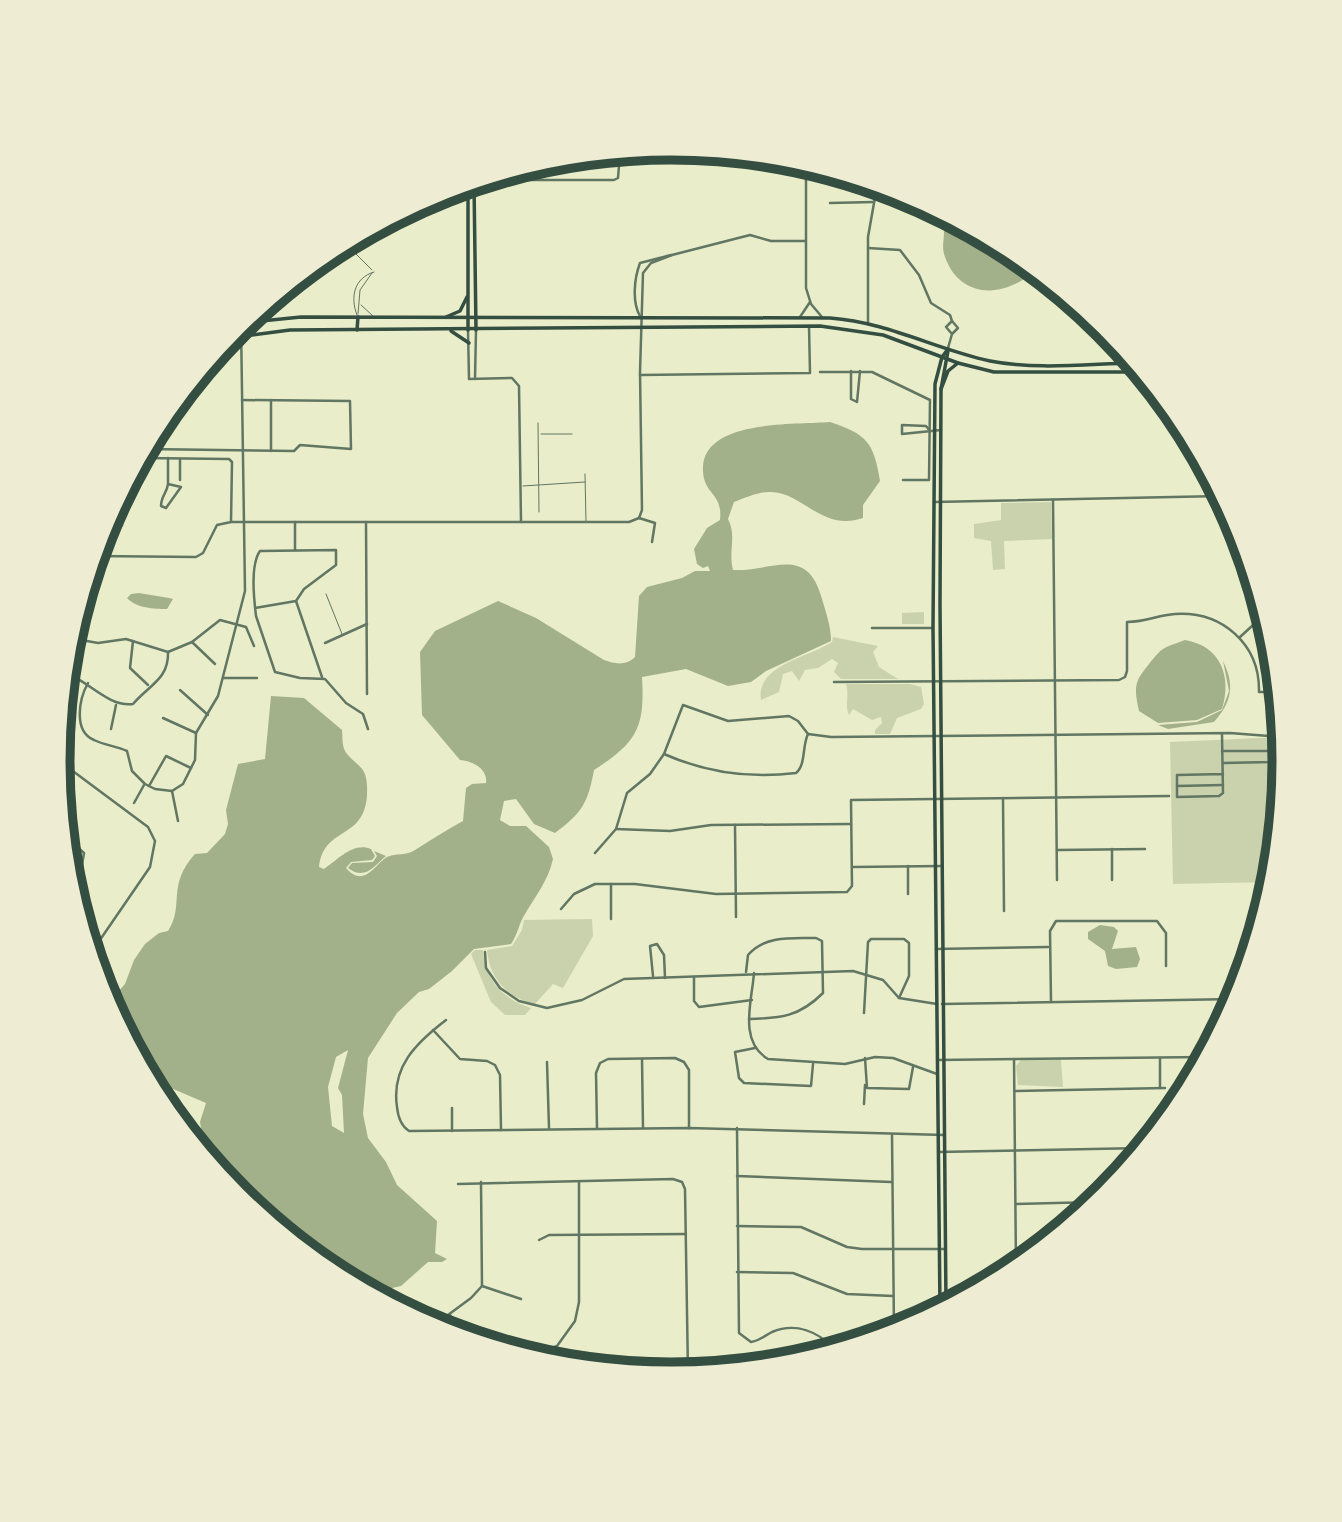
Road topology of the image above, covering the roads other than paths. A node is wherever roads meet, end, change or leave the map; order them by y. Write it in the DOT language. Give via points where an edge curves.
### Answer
graph roads {
  1 [pos="619,162"];
  2 [pos="806,176"];
  3 [pos="515,180"];
  4 [pos="474,193"];
  5 [pos="468,196"];
  6 [pos="875,196"];
  7 [pos="874,202"];
  8 [pos="830,203"];
  9 [pos="805,242"];
  10 [pos="868,248"];
  11 [pos="353,251"];
  12 [pos="672,255"];
  13 [pos="374,272"];
  14 [pos="468,292"];
  15 [pos="810,302"];
  16 [pos="360,303"];
  17 [pos="640,316"];
  18 [pos="358,317"];
  19 [pos="376,317"];
  20 [pos="446,317"];
  21 [pos="468,317"];
  22 [pos="475,317"];
  23 [pos="763,317"];
  24 [pos="800,317"];
  25 [pos="822,317"];
  26 [pos="262,321"];
  27 [pos="952,321"];
  28 [pos="868,323"];
  29 [pos="640,325"];
  30 [pos="752,325"];
  31 [pos="880,325"];
  32 [pos="809,326"];
  33 [pos="853,329"];
  34 [pos="357,330"];
  35 [pos="449,330"];
  36 [pos="468,330"];
  37 [pos="476,330"];
  38 [pos="865,331"];
  39 [pos="248,334"];
  40 [pos="951,334"];
  41 [pos="241,341"];
  42 [pos="469,343"];
  43 [pos="948,349"];
  44 [pos="942,357"];
  45 [pos="948,360"];
  46 [pos="958,363"];
  47 [pos="1121,364"];
  48 [pos="1060,365"];
  49 [pos="1126,368"];
  50 [pos="851,371"];
  51 [pos="860,371"];
  52 [pos="820,372"];
  53 [pos="1112,372"];
  54 [pos="1121,372"];
  55 [pos="1129,372"];
  56 [pos="1052,373"];
  57 [pos="640,375"];
  58 [pos="475,379"];
  59 [pos="941,389"];
  60 [pos="271,400"];
  61 [pos="242,401"];
  62 [pos="538,423"];
  63 [pos="941,430"];
  64 [pos="932,431"];
  65 [pos="538,434"];
  66 [pos="572,434"];
  67 [pos="158,449"];
  68 [pos="242,451"];
  69 [pos="271,451"];
  70 [pos="152,458"];
  71 [pos="168,458"];
  72 [pos="180,458"];
  73 [pos="585,474"];
  74 [pos="180,480"];
  75 [pos="903,480"];
  76 [pos="585,482"];
  77 [pos="168,484"];
  78 [pos="520,486"];
  79 [pos="538,486"];
  80 [pos="1211,496"];
  81 [pos="1053,500"];
  82 [pos="934,502"];
  83 [pos="941,502"];
  84 [pos="539,512"];
  85 [pos="639,518"];
  86 [pos="231,522"];
  87 [pos="295,522"];
  88 [pos="366,522"];
  89 [pos="521,522"];
  90 [pos="586,522"];
  91 [pos="243,523"];
  92 [pos="652,542"];
  93 [pos="295,551"];
  94 [pos="106,556"];
  95 [pos="326,594"];
  96 [pos="296,601"];
  97 [pos="933,605"];
  98 [pos="940,605"];
  99 [pos="255,608"];
  100 [pos="236,623"];
  101 [pos="1256,623"];
  102 [pos="368,624"];
  103 [pos="872,628"];
  104 [pos="933,628"];
  105 [pos="343,636"];
  106 [pos="1240,637"];
  107 [pos="83,640"];
  108 [pos="133,641"];
  109 [pos="192,642"];
  110 [pos="325,643"];
  111 [pos="254,646"];
  112 [pos="168,652"];
  113 [pos="215,664"];
  114 [pos="76,678"];
  115 [pos="223,678"];
  116 [pos="257,678"];
  117 [pos="323,678"];
  118 [pos="1056,680"];
  119 [pos="934,681"];
  120 [pos="940,681"];
  121 [pos="834,682"];
  122 [pos="88,683"];
  123 [pos="148,686"];
  124 [pos="180,690"];
  125 [pos="1268,692"];
  126 [pos="367,694"];
  127 [pos="116,705"];
  128 [pos="208,715"];
  129 [pos="163,718"];
  130 [pos="111,729"];
  131 [pos="368,729"];
  132 [pos="196,733"];
  133 [pos="808,734"];
  134 [pos="1222,734"];
  135 [pos="1056,735"];
  136 [pos="934,736"];
  137 [pos="941,736"];
  138 [pos="1271,736"];
  139 [pos="1223,751"];
  140 [pos="664,754"];
  141 [pos="1223,763"];
  142 [pos="191,768"];
  143 [pos="70,769"];
  144 [pos="1223,774"];
  145 [pos="145,783"];
  146 [pos="1223,785"];
  147 [pos="149,786"];
  148 [pos="1177,786"];
  149 [pos="172,791"];
  150 [pos="1168,796"];
  151 [pos="1003,798"];
  152 [pos="1057,798"];
  153 [pos="935,799"];
  154 [pos="942,799"];
  155 [pos="134,803"];
  156 [pos="178,821"];
  157 [pos="851,824"];
  158 [pos="735,825"];
  159 [pos="616,829"];
  160 [pos="76,847"];
  161 [pos="1112,849"];
  162 [pos="1145,849"];
  163 [pos="1058,850"];
  164 [pos="594,853"];
  165 [pos="908,866"];
  166 [pos="935,866"];
  167 [pos="942,866"];
  168 [pos="852,867"];
  169 [pos="80,868"];
  170 [pos="1057,880"];
  171 [pos="1112,880"];
  172 [pos="611,884"];
  173 [pos="735,893"];
  174 [pos="908,894"];
  175 [pos="561,909"];
  176 [pos="1004,911"];
  177 [pos="736,917"];
  178 [pos="611,919"];
  179 [pos="936,920"];
  180 [pos="943,920"];
  181 [pos="99,943"];
  182 [pos="1050,947"];
  183 [pos="943,948"];
  184 [pos="936,949"];
  185 [pos="485,952"];
  186 [pos="1166,966"];
  187 [pos="822,972"];
  188 [pos="746,973"];
  189 [pos="754,973"];
  190 [pos="864,973"];
  191 [pos="694,977"];
  192 [pos="653,978"];
  193 [pos="665,978"];
  194 [pos="899,998"];
  195 [pos="1222,999"];
  196 [pos="752,1000"];
  197 [pos="1051,1002"];
  198 [pos="937,1004"];
  199 [pos="943,1004"];
  200 [pos="863,1013"];
  201 [pos="749,1019"];
  202 [pos="446,1020"];
  203 [pos="433,1030"];
  204 [pos="755,1048"];
  205 [pos="1194,1057"];
  206 [pos="865,1058"];
  207 [pos="1160,1058"];
  208 [pos="642,1059"];
  209 [pos="1014,1059"];
  210 [pos="938,1060"];
  211 [pos="944,1060"];
  212 [pos="547,1062"];
  213 [pos="812,1062"];
  214 [pos="914,1066"];
  215 [pos="937,1074"];
  216 [pos="865,1085"];
  217 [pos="1160,1088"];
  218 [pos="1165,1088"];
  219 [pos="1015,1091"];
  220 [pos="864,1104"];
  221 [pos="452,1108"];
  222 [pos="643,1128"];
  223 [pos="689,1128"];
  224 [pos="737,1128"];
  225 [pos="549,1129"];
  226 [pos="597,1129"];
  227 [pos="501,1130"];
  228 [pos="452,1131"];
  229 [pos="892,1135"];
  230 [pos="938,1135"];
  231 [pos="944,1135"];
  232 [pos="1130,1148"];
  233 [pos="1016,1150"];
  234 [pos="938,1152"];
  235 [pos="944,1152"];
  236 [pos="737,1176"];
  237 [pos="579,1181"];
  238 [pos="481,1182"];
  239 [pos="892,1182"];
  240 [pos="458,1184"];
  241 [pos="1078,1202"];
  242 [pos="1016,1204"];
  243 [pos="737,1226"];
  244 [pos="686,1234"];
  245 [pos="578,1235"];
  246 [pos="539,1240"];
  247 [pos="893,1249"];
  248 [pos="939,1249"];
  249 [pos="945,1249"];
  250 [pos="1016,1253"];
  251 [pos="737,1272"];
  252 [pos="482,1286"];
  253 [pos="946,1295"];
  254 [pos="893,1296"];
  255 [pos="940,1298"];
  256 [pos="521,1299"];
  257 [pos="450,1315"];
  258 [pos="446,1318"];
  259 [pos="894,1319"];
  260 [pos="455,1321"];
  261 [pos="828,1342"];
  262 [pos="549,1349"];
  263 [pos="688,1362"];
  1 -- 3 [label="street" via="614,180"];
  2 -- 9 [label="street"];
  4 -- 22 [label="main road"];
  5 -- 14 [label="main road"];
  6 -- 7 [label="street"];
  7 -- 8 [label="street"];
  7 -- 10 [label="street"];
  9 -- 12 [label="street" via="750,235"];
  9 -- 15 [label="street"];
  10 -- 27 [label="street" via="900,250 919,275 931,303"];
  10 -- 28 [label="street"];
  11 -- 13 [label="lane"];
  12 -- 17 [label="street" via="651,263 643,273"];
  12 -- 17 [label="street" via="640,263 635,296"];
  13 -- 16 [label="lane" via="361,288"];
  13 -- 18 [label="lane" via="365,275 355,289"];
  14 -- 20 [label="main road" via="460,311"];
  14 -- 21 [label="main road"];
  15 -- 24 [label="street"];
  15 -- 25 [label="street"];
  16 -- 18 [label="lane"];
  16 -- 19 [label="lane"];
  17 -- 22 [label="main road"];
  17 -- 23 [label="main road"];
  17 -- 29 [label="street"];
  18 -- 19 [label="main road"];
  18 -- 26 [label="main road"];
  18 -- 34 [label="main road"];
  19 -- 20 [label="main road"];
  20 -- 21 [label="main road"];
  21 -- 22 [label="main road"];
  21 -- 36 [label="main road"];
  22 -- 37 [label="main road"];
  23 -- 24 [label="main road"];
  23 -- 30 [label="main road"];
  24 -- 25 [label="main road"];
  25 -- 28 [label="main road"];
  27 -- 40 [label="street" via="946,327"];
  27 -- 40 [label="street" via="958,328"];
  28 -- 31 [label="main road"];
  28 -- 33 [label="main road"];
  29 -- 30 [label="main road"];
  29 -- 37 [label="main road"];
  29 -- 57 [label="street"];
  30 -- 32 [label="main road"];
  31 -- 38 [label="main road"];
  31 -- 43 [label="main road"];
  32 -- 33 [label="main road"];
  32 -- 57 [label="street" via="810,373"];
  33 -- 38 [label="main road"];
  34 -- 35 [label="main road"];
  34 -- 39 [label="main road"];
  35 -- 36 [label="main road"];
  35 -- 42 [label="main road"];
  36 -- 37 [label="main road"];
  36 -- 42 [label="street"];
  37 -- 58 [label="street"];
  38 -- 44 [label="main road"];
  40 -- 43 [label="street"];
  41 -- 61 [label="street"];
  42 -- 58 [label="street" via="469,379"];
  43 -- 44 [label="main road"];
  43 -- 45 [label="main road"];
  43 -- 48 [label="main road" via="1005,363"];
  44 -- 45 [label="main road"];
  44 -- 64 [label="main road"];
  45 -- 46 [label="main road"];
  45 -- 59 [label="main road"];
  46 -- 56 [label="main road" via="1001,373"];
  46 -- 59 [label="main road" via="948,371"];
  47 -- 48 [label="main road"];
  47 -- 53 [label="main road"];
  48 -- 56 [label="main road"];
  49 -- 54 [label="main road"];
  50 -- 51 [label="street"];
  50 -- 51 [label="street" via="851,399 857,402"];
  50 -- 52 [label="street"];
  51 -- 64 [label="street" via="872,372 930,400"];
  53 -- 54 [label="main road"];
  53 -- 56 [label="main road"];
  54 -- 55 [label="main road"];
  57 -- 85 [label="street"];
  58 -- 78 [label="street" via="512,378 519,386"];
  59 -- 63 [label="main road"];
  60 -- 61 [label="street"];
  60 -- 69 [label="street"];
  60 -- 69 [label="street" via="350,401 351,449 300,445 294,451"];
  61 -- 68 [label="street"];
  62 -- 65 [label="lane"];
  63 -- 64 [label="street"];
  63 -- 83 [label="main road"];
  64 -- 64 [label="street" via="926,426 902,425 902,434"];
  64 -- 75 [label="street" via="929,480"];
  64 -- 82 [label="main road"];
  65 -- 66 [label="lane"];
  65 -- 79 [label="lane"];
  67 -- 68 [label="street"];
  68 -- 69 [label="street"];
  68 -- 91 [label="street"];
  70 -- 71 [label="street"];
  71 -- 72 [label="street"];
  71 -- 77 [label="street"];
  72 -- 74 [label="street"];
  72 -- 86 [label="street" via="232,462"];
  73 -- 76 [label="lane"];
  76 -- 79 [label="lane"];
  76 -- 90 [label="lane"];
  77 -- 77 [label="street" via="161,498 161,506 166,508 181,487"];
  78 -- 79 [label="lane"];
  78 -- 89 [label="street"];
  79 -- 84 [label="lane"];
  80 -- 81 [label="street"];
  81 -- 83 [label="street"];
  81 -- 118 [label="street"];
  82 -- 83 [label="street"];
  82 -- 97 [label="main road"];
  83 -- 98 [label="main road"];
  85 -- 90 [label="street"];
  85 -- 92 [label="street" via="655,523"];
  86 -- 91 [label="street"];
  86 -- 94 [label="street" via="217,525 203,553 196,557"];
  87 -- 88 [label="street"];
  87 -- 91 [label="street"];
  87 -- 93 [label="street"];
  88 -- 89 [label="street"];
  88 -- 102 [label="street"];
  89 -- 90 [label="street"];
  91 -- 100 [label="street" via="245,591"];
  93 -- 96 [label="street" via="336,550 336,565 304,589"];
  93 -- 99 [label="street" via="260,551 256,555"];
  95 -- 105 [label="lane"];
  96 -- 99 [label="street"];
  96 -- 117 [label="street"];
  97 -- 98 [label="street"];
  97 -- 104 [label="main road"];
  98 -- 120 [label="main road"];
  99 -- 117 [label="street" via="275,671"];
  100 -- 109 [label="street" via="220,620"];
  100 -- 111 [label="street" via="246,627"];
  100 -- 115 [label="street"];
  101 -- 106 [label="street"];
  102 -- 105 [label="street"];
  102 -- 126 [label="street"];
  103 -- 104 [label="street"];
  104 -- 119 [label="main road"];
  105 -- 110 [label="street"];
  106 -- 118 [label="street" via="1219,622 1190,614 1127,622 1125,677"];
  106 -- 125 [label="street" via="1256,665 1259,692"];
  107 -- 108 [label="street"];
  108 -- 112 [label="street"];
  108 -- 123 [label="street" via="130,668"];
  109 -- 112 [label="street"];
  109 -- 113 [label="street"];
  112 -- 123 [label="street" via="165,674"];
  114 -- 122 [label="street"];
  115 -- 116 [label="street"];
  115 -- 128 [label="street"];
  117 -- 131 [label="street" via="363,714"];
  118 -- 120 [label="street"];
  118 -- 135 [label="street"];
  119 -- 120 [label="street"];
  119 -- 121 [label="street"];
  119 -- 136 [label="main road"];
  120 -- 137 [label="main road"];
  122 -- 127 [label="street"];
  122 -- 145 [label="street" via="82,693 80,721 85,734 127,751 132,771"];
  123 -- 127 [label="street" via="133,704"];
  124 -- 128 [label="street"];
  127 -- 130 [label="street"];
  128 -- 132 [label="street"];
  129 -- 132 [label="street"];
  132 -- 142 [label="street"];
  133 -- 136 [label="street"];
  133 -- 140 [label="street" via="796,773 722,774"];
  133 -- 140 [label="street" via="789,716 728,721 686,704 678,713"];
  134 -- 135 [label="street"];
  134 -- 138 [label="street"];
  134 -- 139 [label="street"];
  135 -- 137 [label="street"];
  135 -- 152 [label="street"];
  136 -- 137 [label="street"];
  136 -- 153 [label="main road"];
  137 -- 154 [label="main road"];
  139 -- 141 [label="street"];
  139 -- 141 [label="street" via="1271,751 1271,762"];
  140 -- 159 [label="street" via="650,774 627,793"];
  141 -- 144 [label="street"];
  142 -- 147 [label="street" via="166,756"];
  142 -- 149 [label="street" via="183,784"];
  143 -- 181 [label="street" via="148,827 155,841 150,867"];
  144 -- 146 [label="street"];
  144 -- 148 [label="street" via="1177,775"];
  145 -- 147 [label="street"];
  145 -- 155 [label="street"];
  146 -- 148 [label="street"];
  146 -- 148 [label="street" via="1219,796 1177,797"];
  147 -- 149 [label="street"];
  149 -- 156 [label="street"];
  150 -- 152 [label="street"];
  151 -- 152 [label="street"];
  151 -- 154 [label="street"];
  151 -- 176 [label="street"];
  152 -- 163 [label="street"];
  153 -- 154 [label="street"];
  153 -- 157 [label="street" via="851,800"];
  153 -- 166 [label="main road"];
  154 -- 167 [label="main road"];
  157 -- 158 [label="street"];
  157 -- 168 [label="street"];
  158 -- 159 [label="street" via="670,831"];
  158 -- 173 [label="street"];
  159 -- 164 [label="street"];
  160 -- 169 [label="street" via="83,853"];
  161 -- 162 [label="street"];
  161 -- 163 [label="street"];
  161 -- 171 [label="street"];
  163 -- 170 [label="street"];
  165 -- 166 [label="street"];
  165 -- 168 [label="street"];
  165 -- 174 [label="street"];
  166 -- 167 [label="street"];
  166 -- 179 [label="main road"];
  167 -- 180 [label="main road"];
  168 -- 173 [label="street" via="850,890"];
  172 -- 173 [label="street"];
  172 -- 175 [label="street" via="586,886"];
  172 -- 178 [label="street"];
  173 -- 177 [label="street"];
  179 -- 180 [label="street"];
  179 -- 184 [label="main road"];
  180 -- 183 [label="main road"];
  182 -- 183 [label="street"];
  182 -- 186 [label="street" via="1053,923 1157,921 1166,933"];
  182 -- 197 [label="street"];
  183 -- 184 [label="street"];
  183 -- 199 [label="main road"];
  184 -- 198 [label="main road"];
  185 -- 192 [label="street" via="486,968 500,988 530,1006 562,1007 616,981"];
  187 -- 188 [label="street" via="821,941 778,938 752,950"];
  187 -- 189 [label="street"];
  187 -- 190 [label="street"];
  187 -- 201 [label="street" via="823,993 812,1004 785,1018"];
  188 -- 189 [label="street"];
  188 -- 191 [label="street"];
  189 -- 196 [label="street"];
  190 -- 194 [label="street" via="883,980"];
  190 -- 194 [label="street" via="868,942 904,939 909,943 909,976"];
  190 -- 200 [label="street"];
  191 -- 193 [label="street"];
  191 -- 196 [label="street" via="694,1001 699,1007"];
  192 -- 193 [label="street"];
  192 -- 193 [label="street" via="650,946 657,944 664,955"];
  194 -- 198 [label="street"];
  195 -- 197 [label="street"];
  196 -- 201 [label="street"];
  197 -- 199 [label="street"];
  198 -- 199 [label="street"];
  198 -- 210 [label="main road"];
  199 -- 211 [label="main road"];
  201 -- 204 [label="street"];
  202 -- 203 [label="street"];
  203 -- 227 [label="street" via="460,1059 495,1065 500,1075"];
  203 -- 228 [label="street" via="418,1042 401,1068 398,1115 405,1129 414,1132"];
  204 -- 213 [label="street" via="768,1059"];
  204 -- 213 [label="street" via="735,1052 744,1083 811,1086"];
  205 -- 207 [label="street"];
  206 -- 213 [label="street" via="854,1063"];
  206 -- 214 [label="street" via="893,1058"];
  206 -- 216 [label="street"];
  207 -- 209 [label="street"];
  207 -- 217 [label="street"];
  208 -- 222 [label="street"];
  208 -- 223 [label="street" via="684,1062 689,1070"];
  208 -- 226 [label="street" via="600,1063 596,1073"];
  209 -- 211 [label="street"];
  209 -- 219 [label="street"];
  210 -- 211 [label="street"];
  210 -- 215 [label="main road"];
  211 -- 231 [label="main road"];
  212 -- 225 [label="street"];
  214 -- 215 [label="street"];
  214 -- 216 [label="street" via="909,1089"];
  215 -- 230 [label="main road"];
  216 -- 220 [label="street"];
  217 -- 218 [label="street"];
  217 -- 219 [label="street"];
  219 -- 233 [label="street"];
  221 -- 228 [label="street"];
  222 -- 223 [label="street"];
  222 -- 226 [label="street"];
  223 -- 224 [label="street"];
  224 -- 229 [label="street"];
  224 -- 236 [label="street"];
  225 -- 226 [label="street"];
  225 -- 227 [label="street"];
  227 -- 228 [label="street"];
  229 -- 230 [label="street"];
  229 -- 239 [label="street"];
  230 -- 231 [label="street"];
  230 -- 234 [label="main road"];
  231 -- 235 [label="main road"];
  232 -- 233 [label="street"];
  233 -- 235 [label="street"];
  233 -- 242 [label="street"];
  234 -- 235 [label="street"];
  234 -- 248 [label="main road"];
  235 -- 249 [label="main road"];
  236 -- 239 [label="street"];
  236 -- 243 [label="street"];
  237 -- 238 [label="street"];
  237 -- 244 [label="street" via="682,1182"];
  237 -- 245 [label="street"];
  238 -- 240 [label="street"];
  238 -- 252 [label="street"];
  239 -- 247 [label="street"];
  241 -- 242 [label="street"];
  242 -- 250 [label="street"];
  243 -- 247 [label="street" via="791,1226 815,1231 847,1247"];
  243 -- 251 [label="street"];
  244 -- 245 [label="street"];
  244 -- 263 [label="street"];
  245 -- 246 [label="street" via="549,1235"];
  245 -- 262 [label="street" via="575,1321 557,1346"];
  247 -- 248 [label="street"];
  247 -- 254 [label="street"];
  248 -- 249 [label="street"];
  248 -- 255 [label="main road"];
  249 -- 253 [label="main road"];
  251 -- 254 [label="street" via="793,1273 847,1294"];
  251 -- 261 [label="street" via="738,1328 743,1338 751,1342 779,1330 802,1329"];
  252 -- 256 [label="street"];
  252 -- 257 [label="street"];
  254 -- 259 [label="street"];
  257 -- 258 [label="street"];
  257 -- 260 [label="street"];
}
